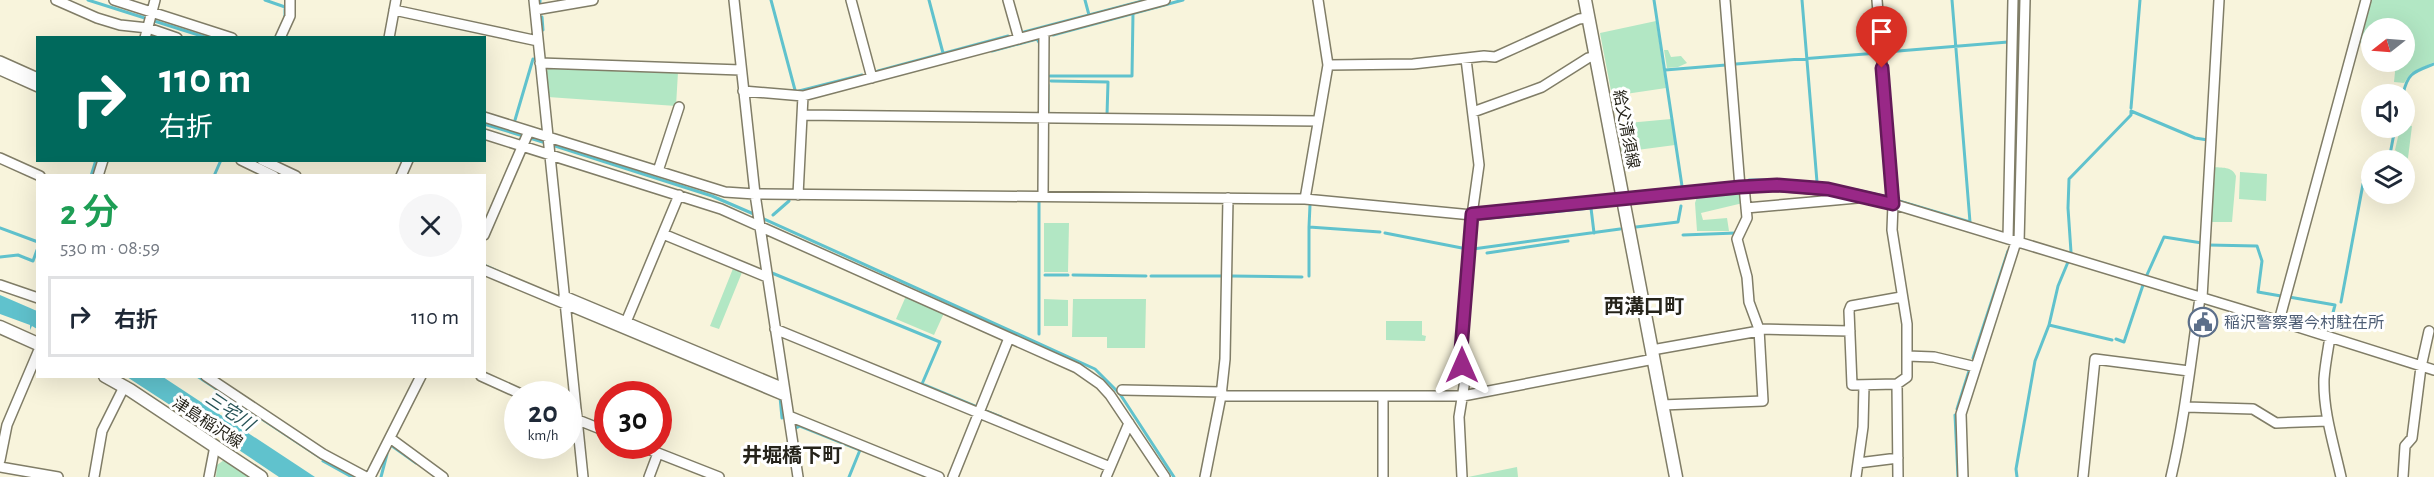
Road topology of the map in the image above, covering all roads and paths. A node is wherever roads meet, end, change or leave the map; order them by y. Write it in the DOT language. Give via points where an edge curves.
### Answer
graph roads {
  1 [pos="56,0"];
  2 [pos="114,0"];
  3 [pos="155,0"];
  4 [pos="280,0"];
  5 [pos="396,0"];
  6 [pos="534,0"];
  7 [pos="593,0"];
  8 [pos="734,0"];
  9 [pos="851,0"];
  10 [pos="1008,0"];
  11 [pos="1165,0"];
  12 [pos="1318,0"];
  13 [pos="1584,0"];
  14 [pos="1725,0"];
  15 [pos="1877,0"];
  16 [pos="2013,0"];
  17 [pos="2025,0"];
  18 [pos="2219,0"];
  19 [pos="2366,0"];
  20 [pos="290,2"];
  21 [pos="394,10"];
  22 [pos="535,10"];
  23 [pos="1588,18"];
  24 [pos="149,24"];
  25 [pos="1044,33"];
  26 [pos="173,36"];
  27 [pos="220,36"];
  28 [pos="281,36"];
  29 [pos="388,36"];
  30 [pos="1018,39"];
  31 [pos="538,41"];
  32 [pos="1596,56"];
  33 [pos="1466,59"];
  34 [pos="0,61"];
  35 [pos="540,63"];
  36 [pos="1328,66"];
  37 [pos="0,70"];
  38 [pos="741,70"];
  39 [pos="36,77"];
  40 [pos="872,78"];
  41 [pos="36,86"];
  42 [pos="743,91"];
  43 [pos="803,96"];
  44 [pos="679,107"];
  45 [pos="1473,112"];
  46 [pos="802,115"];
  47 [pos="486,118"];
  48 [pos="1043,119"];
  49 [pos="1318,121"];
  50 [pos="486,134"];
  51 [pos="526,138"];
  52 [pos="548,145"];
  53 [pos="0,158"];
  54 [pos="245,162"];
  55 [pos="266,162"];
  56 [pos="658,171"];
  57 [pos="36,174"];
  58 [pos="270,174"];
  59 [pos="292,174"];
  60 [pos="1742,187"];
  61 [pos="755,194"];
  62 [pos="679,195"];
  63 [pos="798,195"];
  64 [pos="1043,196"];
  65 [pos="1865,197"];
  66 [pos="1228,198"];
  67 [pos="1305,199"];
  68 [pos="1623,199"];
  69 [pos="1893,204"];
  70 [pos="1746,208"];
  71 [pos="1472,214"];
  72 [pos="758,219"];
  73 [pos="486,230"];
  74 [pos="663,234"];
  75 [pos="2014,241"];
  76 [pos="486,271"];
  77 [pos="767,277"];
  78 [pos="0,285"];
  79 [pos="36,297"];
  80 [pos="1901,297"];
  81 [pos="2201,298"];
  82 [pos="564,300"];
  83 [pos="2279,321"];
  84 [pos="626,322"];
  85 [pos="0,327"];
  86 [pos="775,329"];
  87 [pos="1759,330"];
  88 [pos="1850,331"];
  89 [pos="2429,331"];
  90 [pos="2330,336"];
  91 [pos="1010,338"];
  92 [pos="36,343"];
  93 [pos="676,346"];
  94 [pos="1653,355"];
  95 [pos="1907,356"];
  96 [pos="36,357"];
  97 [pos="1976,367"];
  98 [pos="2421,367"];
  99 [pos="2189,370"];
  100 [pos="2434,370"];
  101 [pos="108,378"];
  102 [pos="209,378"];
  103 [pos="420,378"];
  104 [pos="485,378"];
  105 [pos="570,381"];
  106 [pos="1897,384"];
  107 [pos="1864,385"];
  108 [pos="124,387"];
  109 [pos="504,387"];
  110 [pos="1122,390"];
  111 [pos="785,392"];
  112 [pos="1222,394"];
  113 [pos="1383,396"];
  114 [pos="1463,396"];
  115 [pos="1662,405"];
  116 [pos="2186,406"];
  117 [pos="980,412"];
  118 [pos="789,416"];
  119 [pos="2328,421"];
  120 [pos="1129,423"];
  121 [pos="390,438"];
  122 [pos="215,446"];
  123 [pos="1898,458"];
  124 [pos="580,459"];
  125 [pos="656,459"];
  126 [pos="672,459"];
  127 [pos="0,460"];
  128 [pos="1858,463"];
  129 [pos="0,467"];
  130 [pos="1110,467"];
  131 [pos="58,477"];
  132 [pos="94,477"];
  133 [pos="209,477"];
  134 [pos="261,477"];
  135 [pos="368,477"];
  136 [pos="443,477"];
  137 [pos="583,477"];
  138 [pos="649,477"];
  139 [pos="719,477"];
  140 [pos="798,477"];
  141 [pos="939,477"];
  142 [pos="953,477"];
  143 [pos="1106,477"];
  144 [pos="1165,477"];
  145 [pos="1205,477"];
  146 [pos="1383,477"];
  147 [pos="1462,477"];
  148 [pos="1676,477"];
  149 [pos="1856,477"];
  150 [pos="1898,477"];
  151 [pos="1963,477"];
  152 [pos="2083,477"];
  153 [pos="2171,477"];
  154 [pos="2341,477"];
  155 [pos="2403,477"];
  1 -- 24 [label="street" via="112,22"];
  2 -- 24 [label="street"];
  3 -- 24 [label="street"];
  4 -- 20 [label="street"];
  5 -- 21 [label="street"];
  6 -- 22 [label="street"];
  7 -- 22 [label="street"];
  8 -- 38 [label="street"];
  9 -- 40 [label="street"];
  10 -- 30 [label="street"];
  11 -- 25 [label="street"];
  12 -- 36 [label="street"];
  13 -- 23 [label="main road, 給父清須線"];
  14 -- 60 [label="street"];
  15 -- 69 [label="street"];
  16 -- 75 [label="street"];
  17 -- 75 [label="street"];
  18 -- 81 [label="street"];
  19 -- 83 [label="street"];
  20 -- 28 [label="street" via="290,16"];
  21 -- 29 [label="street"];
  21 -- 31 [label="street"];
  22 -- 31 [label="street"];
  23 -- 32 [label="main road, 給父清須線"];
  23 -- 33 [label="street" via="1495,57"];
  24 -- 26 [label="street"];
  24 -- 27 [label="street"];
  25 -- 30 [label="street"];
  25 -- 48 [label="street"];
  30 -- 40 [label="street"];
  31 -- 35 [label="street"];
  32 -- 45 [label="street" via="1542,87"];
  32 -- 68 [label="main road, 給父清須線"];
  33 -- 36 [label="street"];
  33 -- 45 [label="street"];
  34 -- 39 [label="street"];
  35 -- 38 [label="street"];
  35 -- 52 [label="street"];
  36 -- 49 [label="street"];
  37 -- 41 [label="street"];
  38 -- 42 [label="street"];
  40 -- 43 [label="street"];
  42 -- 43 [label="street"];
  42 -- 61 [label="street"];
  43 -- 46 [label="street"];
  44 -- 56 [label="street"];
  45 -- 71 [label="street" via="1479,165"];
  46 -- 48 [label="street"];
  46 -- 63 [label="street"];
  47 -- 51 [label="street"];
  48 -- 49 [label="street"];
  48 -- 64 [label="street"];
  49 -- 67 [label="street"];
  50 -- 51 [label="street"];
  51 -- 52 [label="street"];
  51 -- 52 [label="street"];
  51 -- 73 [label="street"];
  52 -- 56 [label="street"];
  52 -- 62 [label="street"];
  52 -- 82 [label="street"];
  53 -- 57 [label="street"];
  54 -- 58 [label="street"];
  55 -- 59 [label="street"];
  56 -- 61 [label="street" via="725,192"];
  60 -- 65 [label="street" via="1828,189"];
  60 -- 68 [label="street"];
  60 -- 70 [label="street"];
  61 -- 63 [label="street"];
  61 -- 72 [label="street"];
  62 -- 72 [label="street"];
  62 -- 74 [label="street"];
  63 -- 64 [label="street"];
  64 -- 66 [label="street"];
  65 -- 69 [label="street"];
  65 -- 70 [label="street"];
  66 -- 67 [label="street"];
  66 -- 112 [label="street"];
  67 -- 71 [label="street"];
  68 -- 71 [label="street"];
  68 -- 94 [label="main road, 給父清須線"];
  69 -- 75 [label="street"];
  69 -- 80 [label="street" via="1892,230"];
  70 -- 87 [label="street" via="1747,219 1737,239 1749,302"];
  71 -- 114 [label="street" via="1461,350"];
  72 -- 77 [label="street"];
  72 -- 91 [label="street"];
  74 -- 77 [label="street"];
  74 -- 84 [label="street"];
  75 -- 81 [label="street"];
  75 -- 97 [label="street"];
  76 -- 82 [label="street"];
  77 -- 86 [label="street"];
  78 -- 79 [label="street"];
  80 -- 88 [label="street" via="1851,306"];
  80 -- 95 [label="street" via="1906,314"];
  81 -- 83 [label="street"];
  81 -- 99 [label="street"];
  82 -- 84 [label="street"];
  82 -- 93 [label="street"];
  82 -- 105 [label="street"];
  83 -- 90 [label="street"];
  84 -- 93 [label="street"];
  85 -- 92 [label="main road"];
  86 -- 111 [label="street"];
  86 -- 117 [label="street"];
  87 -- 88 [label="street"];
  87 -- 94 [label="street"];
  87 -- 115 [label="street" via="1763,401"];
  88 -- 107 [label="street" via="1852,385"];
  89 -- 98 [label="street"];
  90 -- 98 [label="street"];
  90 -- 119 [label="street" via="2324,377"];
  91 -- 117 [label="street"];
  91 -- 120 [label="street" via="1077,368 1100,384"];
  93 -- 111 [label="street"];
  94 -- 114 [label="street"];
  94 -- 115 [label="main road, 給父清須線"];
  95 -- 97 [label="street" via="1934,357"];
  95 -- 106 [label="street" via="1907,377"];
  96 -- 127 [label="street" via="7,425"];
  97 -- 151 [label="street" via="1961,414"];
  98 -- 100 [label="street"];
  98 -- 155 [label="street" via="2412,438 2405,446"];
  99 -- 116 [label="street"];
  99 -- 152 [label="street" via="2095,359"];
  101 -- 108 [label="main road, 津島稲沢線"];
  102 -- 135 [label="street" via="323,454"];
  103 -- 121 [label="street"];
  104 -- 109 [label="street"];
  106 -- 107 [label="street"];
  106 -- 123 [label="street"];
  107 -- 128 [label="street"];
  108 -- 122 [label="main road, 津島稲沢線"];
  108 -- 132 [label="street" via="102,431"];
  110 -- 112 [label="street"];
  111 -- 118 [label="street"];
  112 -- 113 [label="street"];
  112 -- 145 [label="street"];
  113 -- 114 [label="street"];
  113 -- 146 [label="street"];
  114 -- 147 [label="street" via="1458,429"];
  115 -- 148 [label="main road, 給父清須線"];
  116 -- 119 [label="street" via="2253,409 2276,423"];
  116 -- 153 [label="street"];
  117 -- 130 [label="street"];
  117 -- 142 [label="street"];
  118 -- 140 [label="street"];
  118 -- 141 [label="street"];
  119 -- 154 [label="street"];
  120 -- 130 [label="street"];
  120 -- 144 [label="street"];
  121 -- 135 [label="street"];
  121 -- 136 [label="street"];
  122 -- 133 [label="street"];
  122 -- 134 [label="main road, 津島稲沢線"];
  123 -- 128 [label="street"];
  123 -- 150 [label="street"];
  124 -- 137 [label="street"];
  125 -- 138 [label="street"];
  126 -- 139 [label="street"];
  128 -- 149 [label="street"];
  129 -- 131 [label="street"];
  130 -- 143 [label="street"];
}
